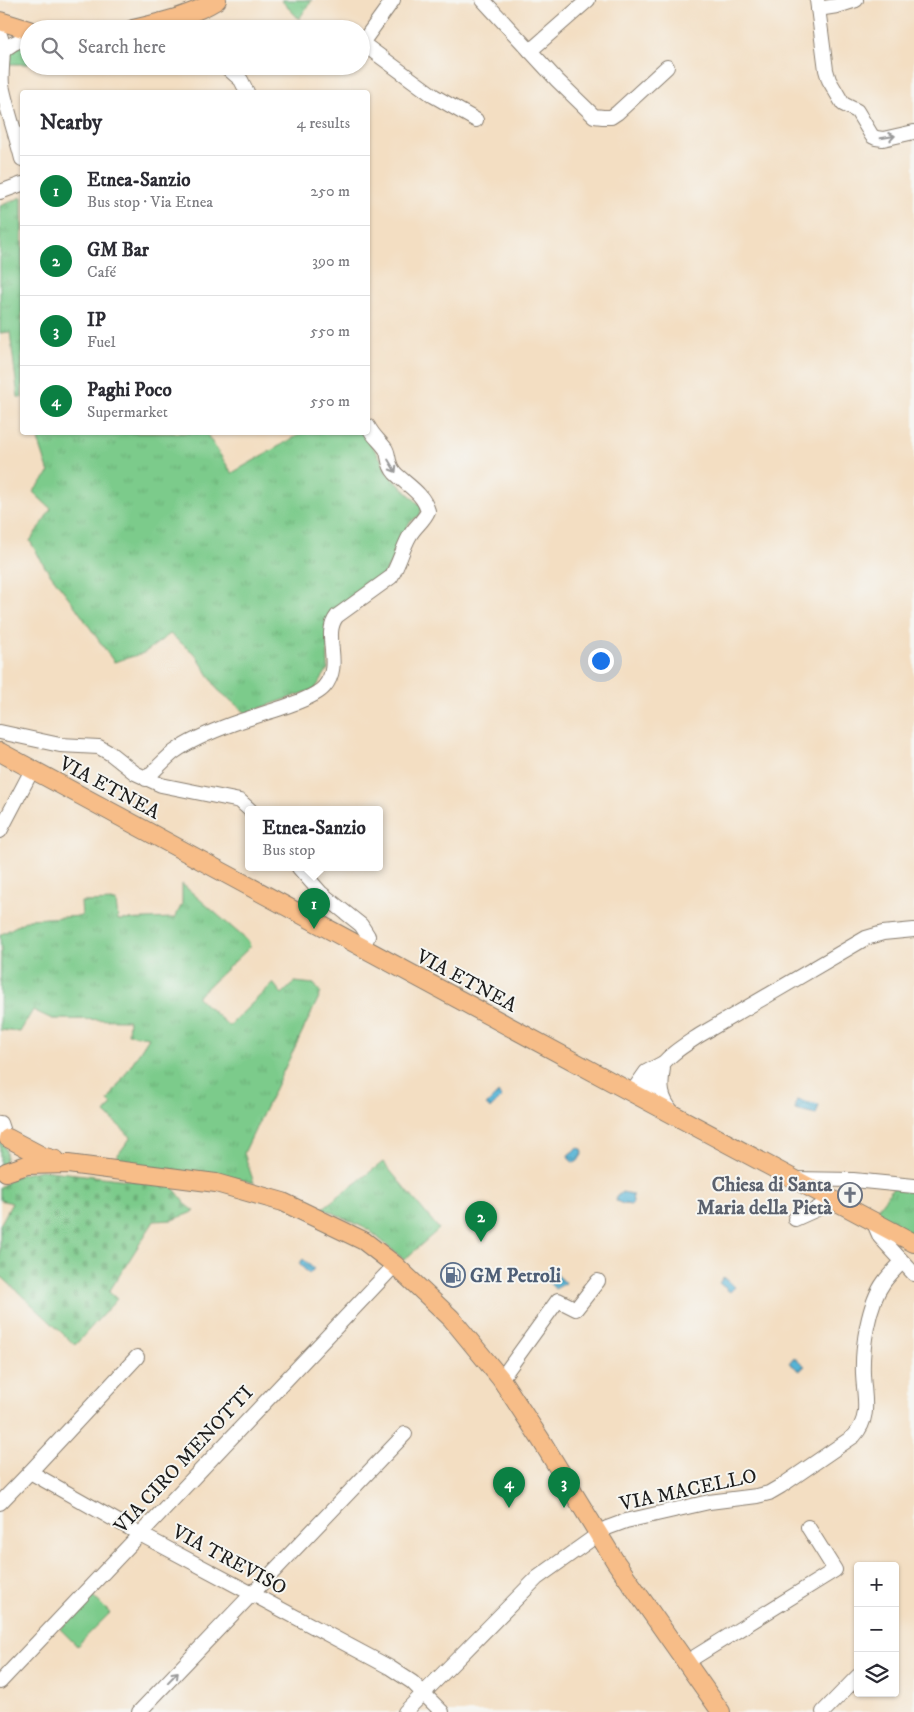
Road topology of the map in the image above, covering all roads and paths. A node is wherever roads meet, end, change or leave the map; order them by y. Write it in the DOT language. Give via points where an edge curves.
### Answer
graph roads {
  1 [pos="217,0"];
  2 [pos="393,0"];
  3 [pos="483,0"];
  4 [pos="588,0"];
  5 [pos="856,0"];
  6 [pos="818,4"];
  7 [pos="185,20"];
  8 [pos="0,21"];
  9 [pos="20,26"];
  10 [pos="370,31"];
  11 [pos="0,35"];
  12 [pos="20,41"];
  13 [pos="370,48"];
  14 [pos="530,51"];
  15 [pos="2,54"];
  16 [pos="667,66"];
  17 [pos="235,75"];
  18 [pos="1,83"];
  19 [pos="246,90"];
  20 [pos="476,120"];
  21 [pos="914,132"];
  22 [pos="20,152"];
  23 [pos="20,185"];
  24 [pos="0,192"];
  25 [pos="370,430"];
  26 [pos="0,732"];
  27 [pos="0,752"];
  28 [pos="32,770"];
  29 [pos="146,779"];
  30 [pos="246,806"];
  31 [pos="0,831"];
  32 [pos="302,871"];
  33 [pos="914,930"];
  34 [pos="363,947"];
  35 [pos="664,1063"];
  36 [pos="639,1095"];
  37 [pos="674,1114"];
  38 [pos="3,1132"];
  39 [pos="68,1164"];
  40 [pos="3,1174"];
  41 [pos="795,1179"];
  42 [pos="914,1186"];
  43 [pos="832,1199"];
  44 [pos="795,1219"];
  45 [pos="873,1221"];
  46 [pos="914,1243"];
  47 [pos="902,1262"];
  48 [pos="395,1265"];
  49 [pos="914,1274"];
  50 [pos="598,1281"];
  51 [pos="137,1357"];
  52 [pos="501,1379"];
  53 [pos="405,1434"];
  54 [pos="30,1472"];
  55 [pos="0,1503"];
  56 [pos="808,1527"];
  57 [pos="140,1534"];
  58 [pos="598,1534"];
  59 [pos="252,1594"];
  60 [pos="685,1663"];
  61 [pos="854,1680"];
  62 [pos="0,1682"];
  63 [pos="424,1693"];
  64 [pos="139,1712"];
  65 [pos="405,1712"];
  66 [pos="442,1712"];
  67 [pos="720,1712"];
  68 [pos="823,1712"];
  1 -- 7 [label="main road"];
  2 -- 10 [label="street"];
  3 -- 14 [label="street"];
  4 -- 14 [label="street"];
  5 -- 6 [label="street" via="837,6"];
  6 -- 21 [label="street, one-way" via="826,70 842,104 857,111 876,138"];
  8 -- 9 [label="main road"];
  11 -- 15 [label="street"];
  12 -- 15 [label="street" via="7,47"];
  13 -- 20 [label="street" via="434,96"];
  14 -- 16 [label="street" via="594,116 603,118 617,113"];
  15 -- 18 [label="street"];
  17 -- 19 [label="street"];
  18 -- 22 [label="street"];
  23 -- 24 [label="street"];
  25 -- 29 [label="street, one-way" via="386,449 388,463 420,494 428,511 415,526 391,577 333,621 334,662 329,680 317,694 231,724 192,742 174,752"];
  26 -- 29 [label="street" via="60,745 98,747"];
  27 -- 28 [label="main road, VIA ETNEA"];
  28 -- 31 [label="street"];
  28 -- 34 [label="main road, VIA ETNEA"];
  29 -- 30 [label="street" via="240,801"];
  32 -- 34 [label="street" via="321,894 361,925 368,936"];
  33 -- 35 [label="street" via="866,938 700,1035"];
  34 -- 36 [label="main road, VIA ETNEA"];
  35 -- 36 [label="street"];
  35 -- 37 [label="street" via="662,1096"];
  36 -- 37 [label="main road, VIA ETNEA"];
  37 -- 41 [label="main road, VIA ETNEA"];
  38 -- 39 [label="main road" via="17,1144"];
  38 -- 40 [label="main road" via="13,1147 14,1158"];
  39 -- 40 [label="main road" via="27,1165"];
  39 -- 48 [label="main road" via="216,1183 283,1202 364,1241"];
  41 -- 42 [label="street"];
  41 -- 43 [label="main road, VIA ETNEA"];
  43 -- 44 [label="street"];
  43 -- 45 [label="main road, VIA ETNEA"];
  45 -- 46 [label="main road, VIA ETNEA"];
  45 -- 47 [label="street" via="880,1237"];
  47 -- 49 [label="street"];
  47 -- 58 [label="street, VIA MACELLO" via="884,1282 867,1323 863,1372 865,1419 854,1436 769,1493 709,1502 626,1521"];
  48 -- 52 [label="main road" via="451,1318"];
  48 -- 57 [label="street, VIA CIRO MENOTTI"];
  50 -- 52 [label="street" via="576,1309 558,1300"];
  51 -- 54 [label="street"];
  52 -- 58 [label="main road"];
  53 -- 59 [label="street"];
  54 -- 55 [label="street"];
  54 -- 57 [label="street, VIA TREVISO"];
  56 -- 60 [label="street" via="835,1570"];
  57 -- 59 [label="street, VIA TREVISO"];
  57 -- 62 [label="street, VIA CIRO MENOTTI"];
  58 -- 60 [label="main road"];
  58 -- 63 [label="street, VIA MACELLO" via="536,1578"];
  59 -- 63 [label="street, VIA TREVISO" via="389,1667"];
  64 -- 59 [label="street, one-way"];
  60 -- 67 [label="main road"];
  61 -- 68 [label="street"];
  63 -- 65 [label="street, VIA MACELLO"];
  63 -- 66 [label="street, VIA TREVISO"];
}
